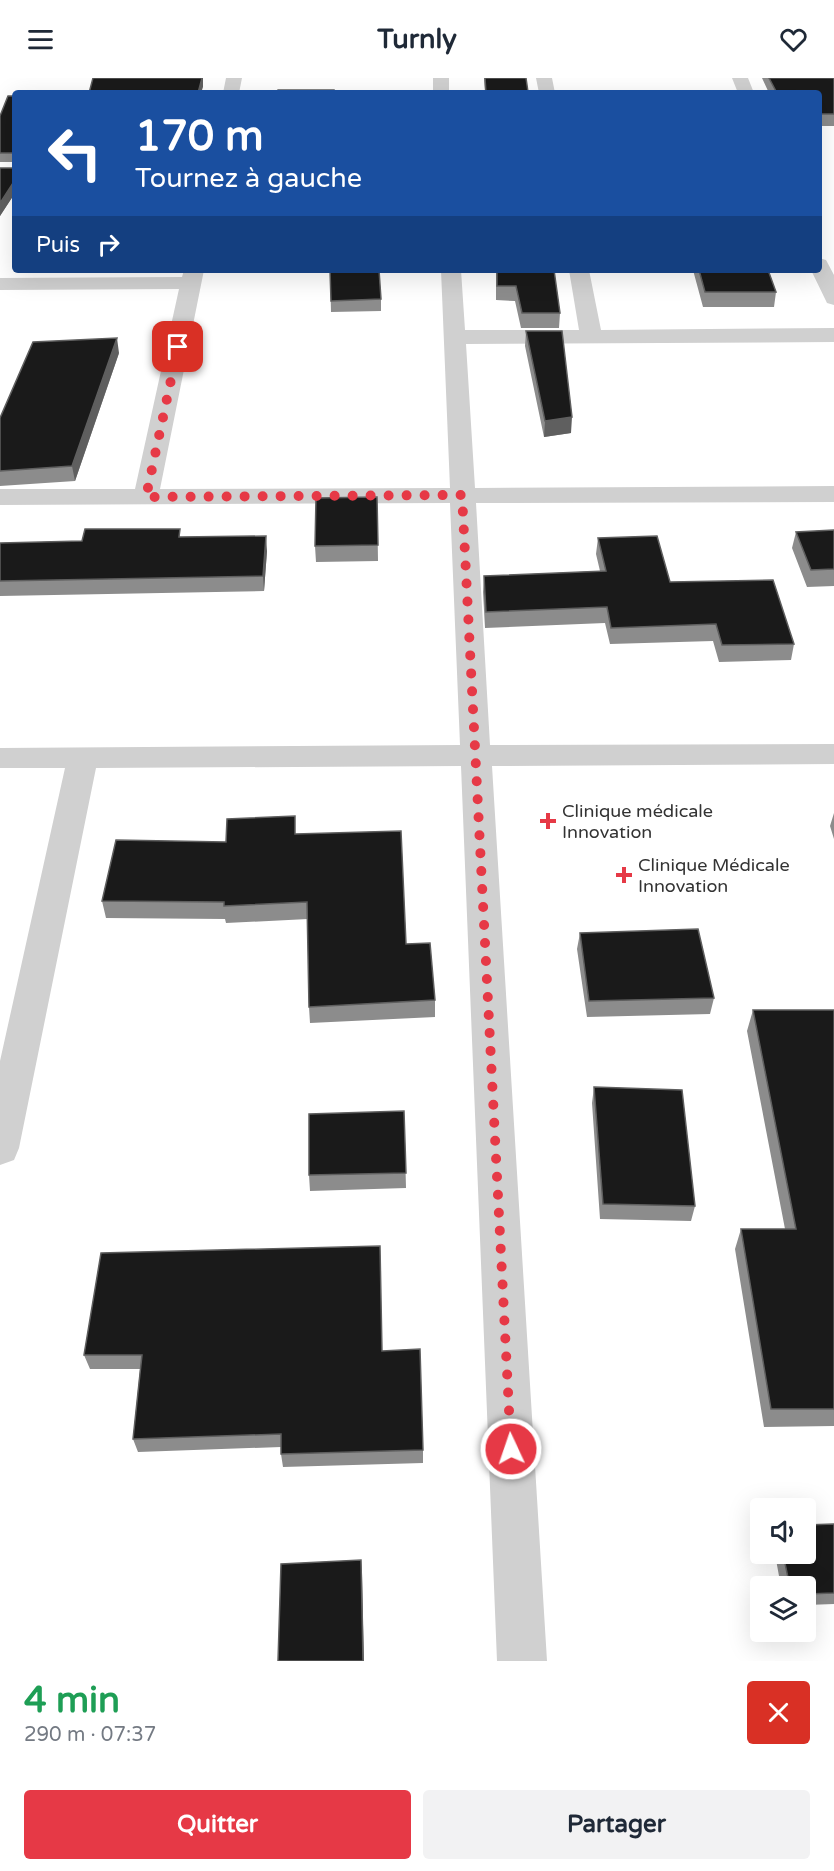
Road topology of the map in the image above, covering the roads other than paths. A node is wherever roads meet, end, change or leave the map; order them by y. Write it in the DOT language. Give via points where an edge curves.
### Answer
graph roads {
  1 [pos="822,271"];
  2 [pos="450,273"];
  3 [pos="580,273"];
  4 [pos="192,277"];
  5 [pos="0,284"];
  6 [pos="834,299"];
  7 [pos="591,336"];
  8 [pos="834,336"];
  9 [pos="454,337"];
  10 [pos="834,494"];
  11 [pos="462,495"];
  12 [pos="0,497"];
  13 [pos="146,497"];
  14 [pos="834,754"];
  15 [pos="475,755"];
  16 [pos="0,758"];
  17 [pos="83,758"];
  18 [pos="0,1148"];
  19 [pos="522,1661"];
  1 -- 6 [label="street"];
  2 -- 9 [label="street"];
  3 -- 7 [label="street"];
  4 -- 5 [label="street"];
  4 -- 13 [label="street"];
  7 -- 8 [label="street"];
  7 -- 9 [label="street"];
  9 -- 11 [label="street"];
  10 -- 11 [label="street"];
  11 -- 13 [label="street"];
  11 -- 15 [label="street"];
  12 -- 13 [label="street"];
  14 -- 15 [label="street"];
  15 -- 17 [label="street"];
  15 -- 19 [label="street"];
  16 -- 17 [label="street"];
  17 -- 18 [label="street"];
}
